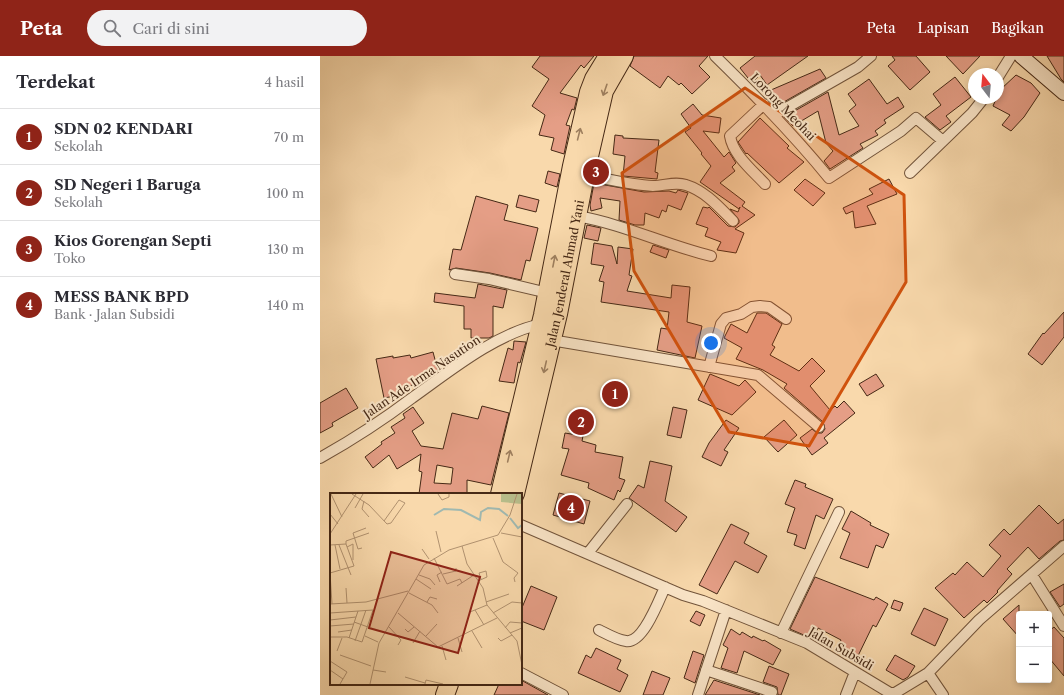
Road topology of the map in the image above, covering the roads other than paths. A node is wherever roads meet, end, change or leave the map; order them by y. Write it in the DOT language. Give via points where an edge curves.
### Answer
graph roads {
  1 [pos="608,56"];
  2 [pos="624,56"];
  3 [pos="714,56"];
  4 [pos="870,56"];
  5 [pos="1011,56"];
  6 [pos="1021,56"];
  7 [pos="1004,68"];
  8 [pos="1062,88"];
  9 [pos="764,104"];
  10 [pos="979,104"];
  11 [pos="774,115"];
  12 [pos="942,141"];
  13 [pos="910,173"];
  14 [pos="585,175"];
  15 [pos="765,184"];
  16 [pos="577,216"];
  17 [pos="733,221"];
  18 [pos="711,256"];
  19 [pos="455,274"];
  20 [pos="548,293"];
  21 [pos="786,319"];
  22 [pos="541,324"];
  23 [pos="551,340"];
  24 [pos="709,367"];
  25 [pos="819,427"];
  26 [pos="321,457"];
  27 [pos="500,493"];
  28 [pos="515,493"];
  29 [pos="627,504"];
  30 [pos="839,512"];
  31 [pos="522,524"];
  32 [pos="1064,546"];
  33 [pos="588,553"];
  34 [pos="1032,575"];
  35 [pos="665,588"];
  36 [pos="726,610"];
  37 [pos="1064,626"];
  38 [pos="599,630"];
  39 [pos="781,633"];
  40 [pos="706,670"];
  41 [pos="855,672"];
  42 [pos="928,673"];
  43 [pos="522,674"];
  44 [pos="449,685"];
  45 [pos="462,685"];
  46 [pos="772,692"];
  47 [pos="445,695"];
  48 [pos="458,695"];
  49 [pos="563,695"];
  50 [pos="698,695"];
  51 [pos="846,695"];
  52 [pos="943,695"];
  20 -- 1 [label="highway, Jalan Jenderal Ahmad Yani, one-way" via="589,92 596,74"];
  2 -- 14 [label="highway, Jalan Jenderal Ahmad Yani, one-way" via="604,91"];
  3 -- 9 [label="street, Lorong Meohai"];
  4 -- 11 [label="street" via="858,67"];
  5 -- 7 [label="street"];
  6 -- 8 [label="street"];
  9 -- 11 [label="street, Lorong Meohai"];
  9 -- 15 [label="street" via="730,136 738,153"];
  10 -- 12 [label="street"];
  11 -- 12 [label="street, Lorong Meohai" via="829,178 901,131 916,118"];
  12 -- 13 [label="street"];
  14 -- 16 [label="highway, Jalan Jenderal Ahmad Yani"];
  14 -- 17 [label="street" via="647,186 677,182 685,184 703,194"];
  16 -- 18 [label="street" via="602,220"];
  16 -- 23 [label="highway, Jalan Jenderal Ahmad Yani"];
  19 -- 20 [label="street"];
  20 -- 22 [label="highway, Jalan Jenderal Ahmad Yani"];
  21 -- 24 [label="street" via="768,307 760,306 752,306 741,314 726,318 721,324"];
  22 -- 26 [label="street, Jalan Ade Irma Nasution" via="528,327 488,346 360,434"];
  27 -- 22 [label="highway, Jalan Jenderal Ahmad Yani, one-way"];
  23 -- 24 [label="street"];
  23 -- 28 [label="highway, Jalan Jenderal Ahmad Yani, one-way"];
  24 -- 25 [label="street" via="758,375"];
  29 -- 33 [label="street"];
  30 -- 39 [label="street"];
  31 -- 33 [label="street, Jalan Subsidi"];
  32 -- 34 [label="street, Jalan Subsidi"];
  33 -- 35 [label="street, Jalan Subsidi"];
  34 -- 37 [label="street"];
  34 -- 42 [label="street, Jalan Subsidi" via="979,620"];
  35 -- 36 [label="street, Jalan Subsidi"];
  35 -- 38 [label="street" via="646,627 634,640 627,642"];
  36 -- 39 [label="street, Jalan Subsidi"];
  36 -- 40 [label="street"];
  39 -- 41 [label="street, Jalan Subsidi" via="808,643"];
  40 -- 46 [label="street"];
  40 -- 50 [label="street"];
  41 -- 42 [label="street, Jalan Subsidi" via="890,693 895,693"];
  41 -- 51 [label="street"];
  42 -- 52 [label="street"];
  43 -- 49 [label="street"];
  44 -- 47 [label="highway"];
  45 -- 48 [label="highway"];
}
